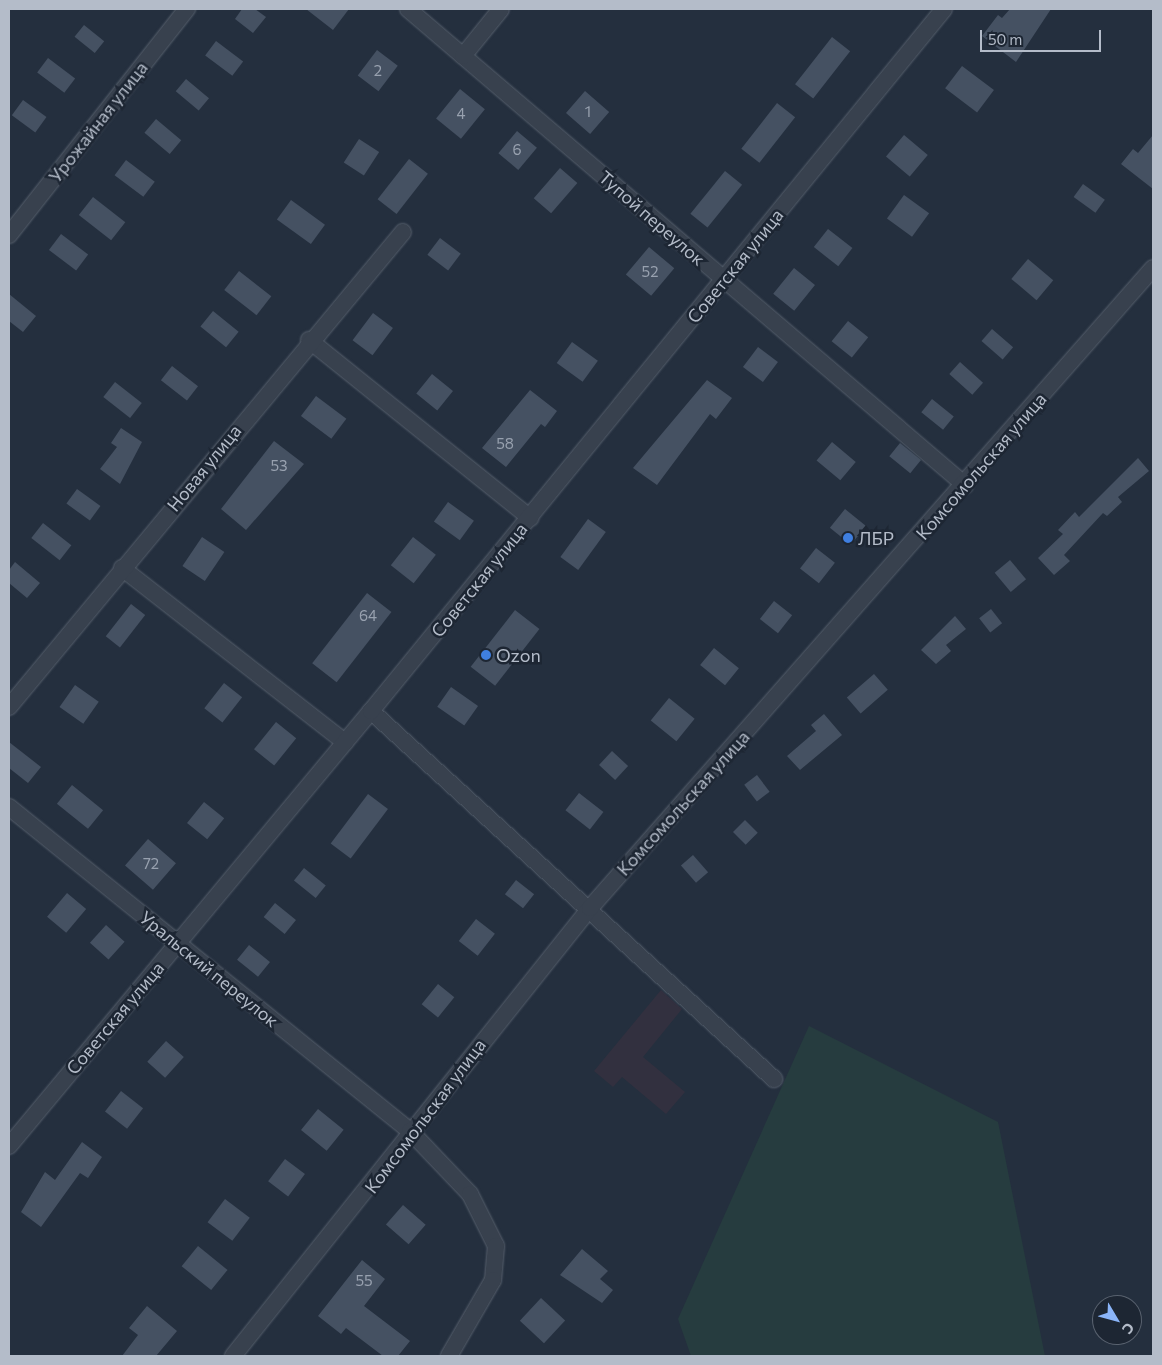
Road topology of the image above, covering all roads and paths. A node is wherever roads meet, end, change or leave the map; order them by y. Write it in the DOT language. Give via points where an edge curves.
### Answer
graph roads {
  1 [pos="187,9"];
  2 [pos="408,9"];
  3 [pos="501,9"];
  4 [pos="944,9"];
  5 [pos="464,56"];
  6 [pos="403,232"];
  7 [pos="9,235"];
  8 [pos="1153,268"];
  9 [pos="723,280"];
  10 [pos="309,340"];
  11 [pos="965,485"];
  12 [pos="530,518"];
  13 [pos="122,568"];
  14 [pos="9,707"];
  15 [pos="371,711"];
  16 [pos="345,742"];
  17 [pos="9,807"];
  18 [pos="590,908"];
  19 [pos="178,943"];
  20 [pos="774,1079"];
  21 [pos="410,1131"];
  22 [pos="9,1146"];
  23 [pos="233,1356"];
  24 [pos="449,1356"];
  1 -- 7 [label="street, Урожайная улица"];
  2 -- 5 [label="street, Тупой переулок"];
  3 -- 5 [label="street"];
  4 -- 9 [label="street, Советская улица"];
  5 -- 9 [label="street, Тупой переулок"];
  6 -- 10 [label="street, Новая улица"];
  8 -- 11 [label="street, Комсомольская улица"];
  9 -- 11 [label="street, Тупой переулок"];
  9 -- 12 [label="street, Советская улица"];
  10 -- 12 [label="street"];
  10 -- 13 [label="street, Новая улица"];
  11 -- 18 [label="street, Комсомольская улица"];
  12 -- 15 [label="street, Советская улица"];
  13 -- 14 [label="street, Новая улица"];
  13 -- 16 [label="street"];
  15 -- 16 [label="street, Советская улица"];
  15 -- 18 [label="street"];
  16 -- 19 [label="street, Советская улица"];
  17 -- 19 [label="street, Уральский переулок"];
  18 -- 20 [label="street"];
  18 -- 21 [label="street, Комсомольская улица"];
  19 -- 21 [label="street, Уральский переулок"];
  19 -- 22 [label="street, Советская улица"];
  21 -- 23 [label="street, Комсомольская улица" via="386,1169"];
  21 -- 24 [label="street, Уральский переулок" via="470,1194 496,1246 493,1280"];
}
